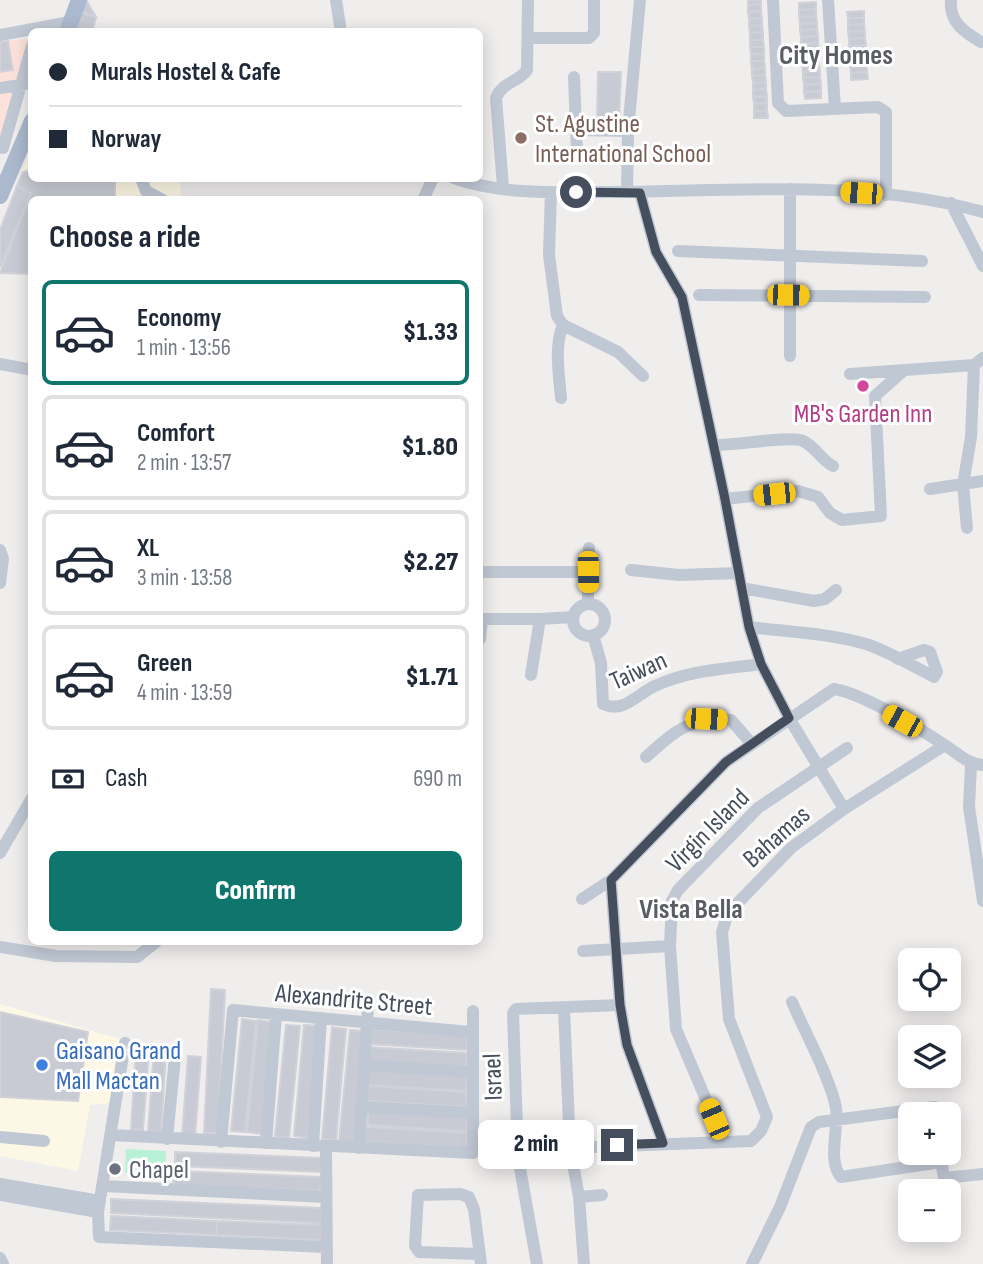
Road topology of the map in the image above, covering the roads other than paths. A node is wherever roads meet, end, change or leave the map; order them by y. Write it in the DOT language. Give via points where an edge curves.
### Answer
graph roads {
  1 [pos="79,0"];
  2 [pos="336,0"];
  3 [pos="528,0"];
  4 [pos="594,0"];
  5 [pos="640,0"];
  6 [pos="773,0"];
  7 [pos="828,0"];
  8 [pos="951,0"];
  9 [pos="68,27"];
  10 [pos="340,28"];
  11 [pos="28,32"];
  12 [pos="0,35"];
  13 [pos="528,38"];
  14 [pos="981,42"];
  15 [pos="574,77"];
  16 [pos="26,84"];
  17 [pos="0,88"];
  18 [pos="835,108"];
  19 [pos="28,125"];
  20 [pos="577,130"];
  21 [pos="628,131"];
  22 [pos="7,149"];
  23 [pos="577,153"];
  24 [pos="143,182"];
  25 [pos="476,182"];
  26 [pos="503,187"];
  27 [pos="790,189"];
  28 [pos="551,192"];
  29 [pos="634,192"];
  30 [pos="886,195"];
  31 [pos="0,196"];
  32 [pos="155,196"];
  33 [pos="951,203"];
  34 [pos="983,212"];
  35 [pos="678,251"];
  36 [pos="790,256"];
  37 [pos="922,261"];
  38 [pos="983,266"];
  39 [pos="699,295"];
  40 [pos="788,295"];
  41 [pos="925,297"];
  42 [pos="564,325"];
  43 [pos="790,356"];
  44 [pos="979,362"];
  45 [pos="0,364"];
  46 [pos="28,369"];
  47 [pos="903,371"];
  48 [pos="850,374"];
  49 [pos="643,376"];
  50 [pos="561,398"];
  51 [pos="714,445"];
  52 [pos="833,467"];
  53 [pos="983,481"];
  54 [pos="962,485"];
  55 [pos="930,489"];
  56 [pos="725,499"];
  57 [pos="967,528"];
  58 [pos="589,548"];
  59 [pos="0,550"];
  60 [pos="631,570"];
  61 [pos="483,572"];
  62 [pos="588,572"];
  63 [pos="739,573"];
  64 [pos="0,583"];
  65 [pos="742,588"];
  66 [pos="836,590"];
  67 [pos="588,604"];
  68 [pos="573,617"];
  69 [pos="483,619"];
  70 [pos="540,619"];
  71 [pos="749,627"];
  72 [pos="593,635"];
  73 [pos="898,659"];
  74 [pos="761,664"];
  75 [pos="531,674"];
  76 [pos="789,718"];
  77 [pos="751,743"];
  78 [pos="945,745"];
  79 [pos="847,748"];
  80 [pos="646,757"];
  81 [pos="977,765"];
  82 [pos="820,766"];
  83 [pos="28,804"];
  84 [pos="969,807"];
  85 [pos="983,807"];
  86 [pos="845,809"];
  87 [pos="0,853"];
  88 [pos="611,880"];
  89 [pos="582,899"];
  90 [pos="983,901"];
  91 [pos="152,945"];
  92 [pos="670,946"];
  93 [pos="0,947"];
  94 [pos="583,951"];
  95 [pos="618,951"];
  96 [pos="793,1002"];
  97 [pos="620,1005"];
  98 [pos="368,1007"];
  99 [pos="564,1008"];
  100 [pos="473,1012"];
  101 [pos="276,1015"];
  102 [pos="321,1018"];
  103 [pos="366,1022"];
  104 [pos="470,1032"];
  105 [pos="125,1043"];
  106 [pos="175,1057"];
  107 [pos="364,1065"];
  108 [pos="471,1072"];
  109 [pos="361,1107"];
  110 [pos="898,1111"];
  111 [pos="471,1113"];
  112 [pos="836,1119"];
  113 [pos="111,1135"];
  114 [pos="0,1137"];
  115 [pos="167,1139"];
  116 [pos="44,1141"];
  117 [pos="221,1142"];
  118 [pos="724,1142"];
  119 [pos="266,1143"];
  120 [pos="663,1143"];
  121 [pos="313,1146"];
  122 [pos="326,1148"];
  123 [pos="359,1148"];
  124 [pos="570,1148"];
  125 [pos="904,1165"];
  126 [pos="941,1165"];
  127 [pos="983,1174"];
  128 [pos="0,1184"];
  129 [pos="103,1186"];
  130 [pos="0,1195"];
  131 [pos="602,1195"];
  132 [pos="325,1197"];
  133 [pos="579,1197"];
  134 [pos="99,1207"];
  135 [pos="325,1247"];
  136 [pos="0,1258"];
  137 [pos="479,1259"];
  138 [pos="3,1264"];
  139 [pos="327,1264"];
  140 [pos="537,1264"];
  141 [pos="584,1264"];
  142 [pos="752,1264"];
  1 -- 9 [label="main road"];
  2 -- 10 [label="street"];
  3 -- 13 [label="street"];
  4 -- 13 [label="street" via="594,33 589,38"];
  5 -- 21 [label="street"];
  6 -- 18 [label="street" via="778,103 786,111"];
  7 -- 18 [label="street"];
  8 -- 14 [label="street" via="954,20"];
  11 -- 12 [label="street"];
  13 -- 26 [label="street" via="527,70 504,85 496,98"];
  15 -- 20 [label="street"];
  16 -- 17 [label="street"];
  16 -- 22 [label="street"];
  18 -- 30 [label="street" via="878,107 886,112"];
  19 -- 22 [label="main road"];
  20 -- 21 [label="street"];
  20 -- 23 [label="street"];
  21 -- 29 [label="street"];
  22 -- 31 [label="main road"];
  24 -- 32 [label="street" via="146,191"];
  25 -- 26 [label="street"];
  26 -- 28 [label="street"];
  27 -- 29 [label="street"];
  27 -- 30 [label="street"];
  27 -- 36 [label="street"];
  28 -- 29 [label="street"];
  28 -- 42 [label="street" via="554,306"];
  29 -- 51 [label="street" via="656,252 682,297"];
  30 -- 33 [label="street"];
  33 -- 34 [label="street"];
  33 -- 38 [label="street"];
  35 -- 36 [label="street"];
  36 -- 37 [label="street"];
  36 -- 40 [label="street"];
  39 -- 40 [label="street"];
  40 -- 41 [label="street"];
  40 -- 43 [label="street"];
  42 -- 49 [label="street" via="610,347"];
  42 -- 50 [label="street" via="559,334"];
  44 -- 47 [label="street"];
  44 -- 54 [label="street"];
  45 -- 46 [label="street"];
  47 -- 48 [label="street"];
  47 -- 56 [label="street" via="875,396 881,516 842,520 818,497 798,491"];
  51 -- 52 [label="street" via="803,440"];
  51 -- 56 [label="street"];
  53 -- 54 [label="street"];
  54 -- 55 [label="street"];
  54 -- 57 [label="street"];
  56 -- 63 [label="street"];
  58 -- 62 [label="street"];
  59 -- 64 [label="street" via="4,559"];
  60 -- 63 [label="street" via="679,575"];
  61 -- 62 [label="street"];
  62 -- 67 [label="street"];
  63 -- 65 [label="street"];
  65 -- 66 [label="street" via="814,601"];
  65 -- 71 [label="street"];
  67 -- 68 [label="street" via="578,608"];
  67 -- 72 [label="street" via="604,615 604,625"];
  68 -- 70 [label="street"];
  68 -- 72 [label="street" via="578,631"];
  69 -- 70 [label="street"];
  70 -- 75 [label="street"];
  71 -- 73 [label="street" via="849,640"];
  71 -- 74 [label="street"];
  72 -- 74 [label="street, Taiwan" via="601,663 600,695 603,704 611,708 623,708 640,692 680,674"];
  74 -- 76 [label="street"];
  76 -- 77 [label="street"];
  76 -- 78 [label="street" via="834,689 859,697"];
  76 -- 82 [label="street"];
  77 -- 80 [label="street" via="731,720 706,719 679,728"];
  77 -- 88 [label="street" via="726,762"];
  78 -- 81 [label="street"];
  78 -- 86 [label="street, Bahamas"];
  79 -- 82 [label="street, Virgin Island"];
  81 -- 84 [label="street"];
  82 -- 86 [label="street"];
  82 -- 92 [label="street, Virgin Island" via="758,808 678,890 672,901"];
  83 -- 87 [label="street"];
  84 -- 85 [label="street"];
  84 -- 90 [label="street"];
  86 -- 118 [label="street, Bahamas" via="791,848 728,913 722,932 729,1019 767,1117 751,1141"];
  88 -- 89 [label="street"];
  88 -- 95 [label="street"];
  91 -- 93 [label="street" via="136,957 56,956"];
  92 -- 95 [label="street"];
  92 -- 118 [label="street, Virgin Island" via="676,1029"];
  94 -- 95 [label="street"];
  95 -- 97 [label="street"];
  96 -- 112 [label="street" via="833,1099"];
  97 -- 99 [label="street"];
  97 -- 120 [label="street" via="627,1045"];
  98 -- 103 [label="street"];
  99 -- 124 [label="street"];
  99 -- 140 [label="street, Israel" via="516,1009 513,1013 518,1157"];
  100 -- 104 [label="street"];
  101 -- 102 [label="street, Alexandrite Street"];
  101 -- 117 [label="street, Alexandrite Street" via="233,1010"];
  101 -- 119 [label="street"];
  102 -- 103 [label="street, Alexandrite Street"];
  102 -- 121 [label="street"];
  103 -- 104 [label="street, Alexandrite Street"];
  103 -- 107 [label="street"];
  104 -- 108 [label="street"];
  105 -- 113 [label="street"];
  106 -- 115 [label="street"];
  107 -- 108 [label="street"];
  107 -- 109 [label="street"];
  108 -- 111 [label="street"];
  109 -- 111 [label="street"];
  109 -- 123 [label="street"];
  110 -- 112 [label="street"];
  111 -- 123 [label="street" via="473,1153"];
  112 -- 125 [label="street" via="836,1162 841,1177"];
  112 -- 142 [label="street" via="819,1122 808,1131 780,1207"];
  113 -- 115 [label="street"];
  113 -- 129 [label="street"];
  114 -- 116 [label="street"];
  115 -- 117 [label="street"];
  117 -- 119 [label="street"];
  118 -- 120 [label="street"];
  119 -- 121 [label="street"];
  120 -- 124 [label="street"];
  121 -- 122 [label="street"];
  122 -- 123 [label="street"];
  122 -- 132 [label="street"];
  124 -- 133 [label="street"];
  126 -- 127 [label="street" via="944,1178"];
  128 -- 134 [label="street"];
  129 -- 132 [label="street"];
  129 -- 134 [label="street"];
  130 -- 134 [label="street"];
  131 -- 133 [label="street"];
  132 -- 135 [label="street"];
  133 -- 141 [label="street"];
  134 -- 135 [label="street" via="99,1237"];
  135 -- 139 [label="street"];
  136 -- 138 [label="street"];
  137 -- 137 [label="street" via="469,1197 418,1195 415,1246 419,1252"];
}
